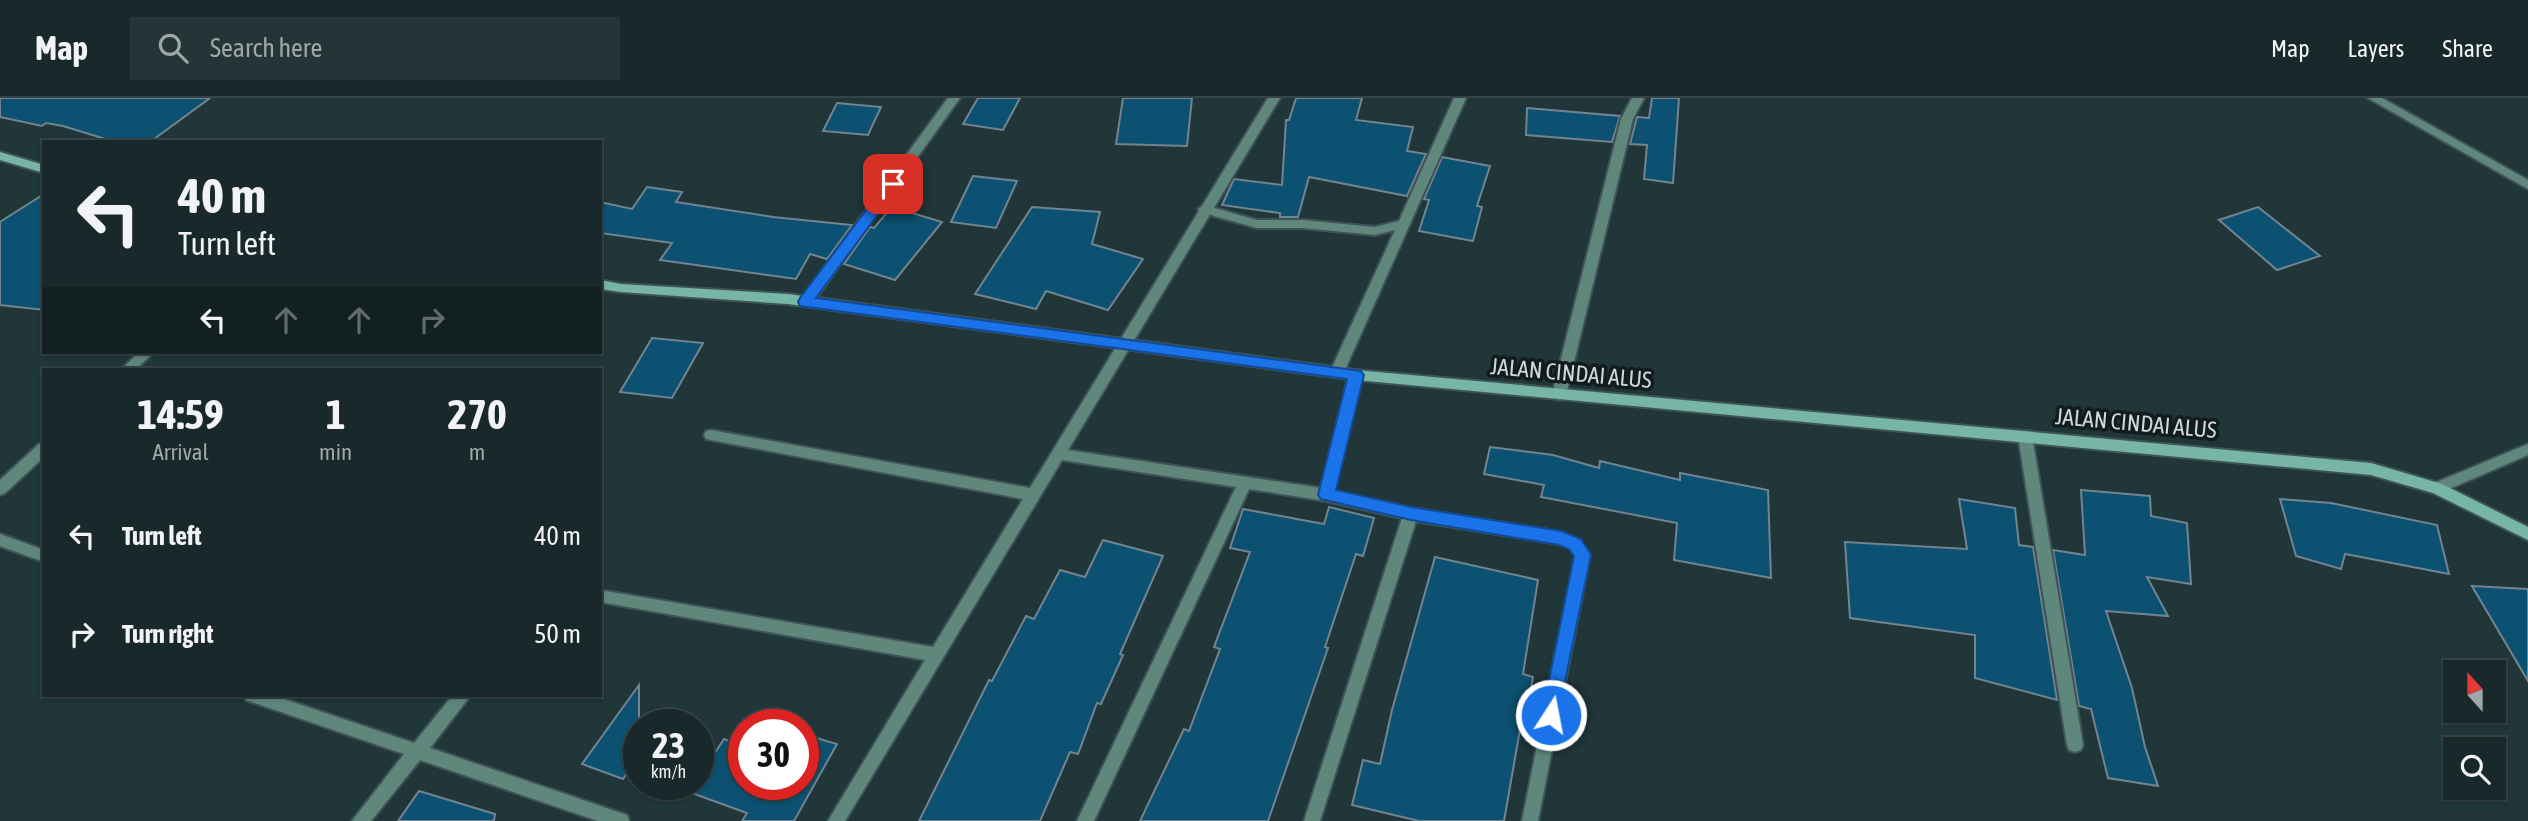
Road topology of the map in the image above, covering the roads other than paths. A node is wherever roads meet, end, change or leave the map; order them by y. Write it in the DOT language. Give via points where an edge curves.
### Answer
graph roads {
  1 [pos="954,98"];
  2 [pos="1273,98"];
  3 [pos="1460,98"];
  4 [pos="1637,98"];
  5 [pos="2374,98"];
  6 [pos="0,156"];
  7 [pos="42,168"];
  8 [pos="2528,185"];
  9 [pos="1204,209"];
  10 [pos="1404,224"];
  11 [pos="602,284"];
  12 [pos="806,302"];
  13 [pos="1125,343"];
  14 [pos="145,354"];
  15 [pos="129,368"];
  16 [pos="1337,372"];
  17 [pos="1356,375"];
  18 [pos="1559,395"];
  19 [pos="711,435"];
  20 [pos="2025,436"];
  21 [pos="2528,449"];
  22 [pos="42,450"];
  23 [pos="1059,454"];
  24 [pos="1245,482"];
  25 [pos="2437,488"];
  26 [pos="0,489"];
  27 [pos="1034,495"];
  28 [pos="1326,495"];
  29 [pos="1411,514"];
  30 [pos="2528,534"];
  31 [pos="0,540"];
  32 [pos="42,555"];
  33 [pos="606,597"];
  34 [pos="937,654"];
  35 [pos="258,697"];
  36 [pos="461,697"];
  37 [pos="2075,745"];
  38 [pos="416,751"];
  39 [pos="360,821"];
  40 [pos="621,821"];
  41 [pos="836,821"];
  42 [pos="1085,821"];
  43 [pos="1312,821"];
  44 [pos="1530,821"];
  1 -- 12 [label="street"];
  2 -- 9 [label="street"];
  3 -- 10 [label="street"];
  4 -- 18 [label="street" via="1627,120"];
  5 -- 8 [label="street"];
  6 -- 7 [label="street"];
  9 -- 10 [label="street" via="1257,224 1375,231"];
  9 -- 13 [label="street"];
  10 -- 16 [label="street"];
  11 -- 12 [label="street, JALAN CINDAI ALUS"];
  12 -- 13 [label="street, JALAN CINDAI ALUS"];
  13 -- 16 [label="street, JALAN CINDAI ALUS"];
  13 -- 23 [label="street"];
  14 -- 15 [label="street"];
  16 -- 17 [label="street, JALAN CINDAI ALUS"];
  17 -- 18 [label="street, JALAN CINDAI ALUS"];
  17 -- 28 [label="street"];
  18 -- 20 [label="street, JALAN CINDAI ALUS"];
  19 -- 27 [label="street"];
  20 -- 25 [label="street, JALAN CINDAI ALUS" via="2371,469"];
  20 -- 37 [label="street"];
  21 -- 25 [label="street"];
  22 -- 26 [label="street"];
  23 -- 24 [label="street"];
  23 -- 27 [label="street"];
  24 -- 28 [label="street"];
  24 -- 42 [label="street"];
  25 -- 30 [label="street, JALAN CINDAI ALUS"];
  27 -- 34 [label="street"];
  28 -- 29 [label="street"];
  29 -- 43 [label="street"];
  29 -- 44 [label="street" via="1561,538 1575,544 1583,555"];
  31 -- 32 [label="street"];
  33 -- 34 [label="street"];
  34 -- 41 [label="street"];
  35 -- 38 [label="street"];
  36 -- 38 [label="street"];
  38 -- 39 [label="street"];
  38 -- 40 [label="street"];
}
